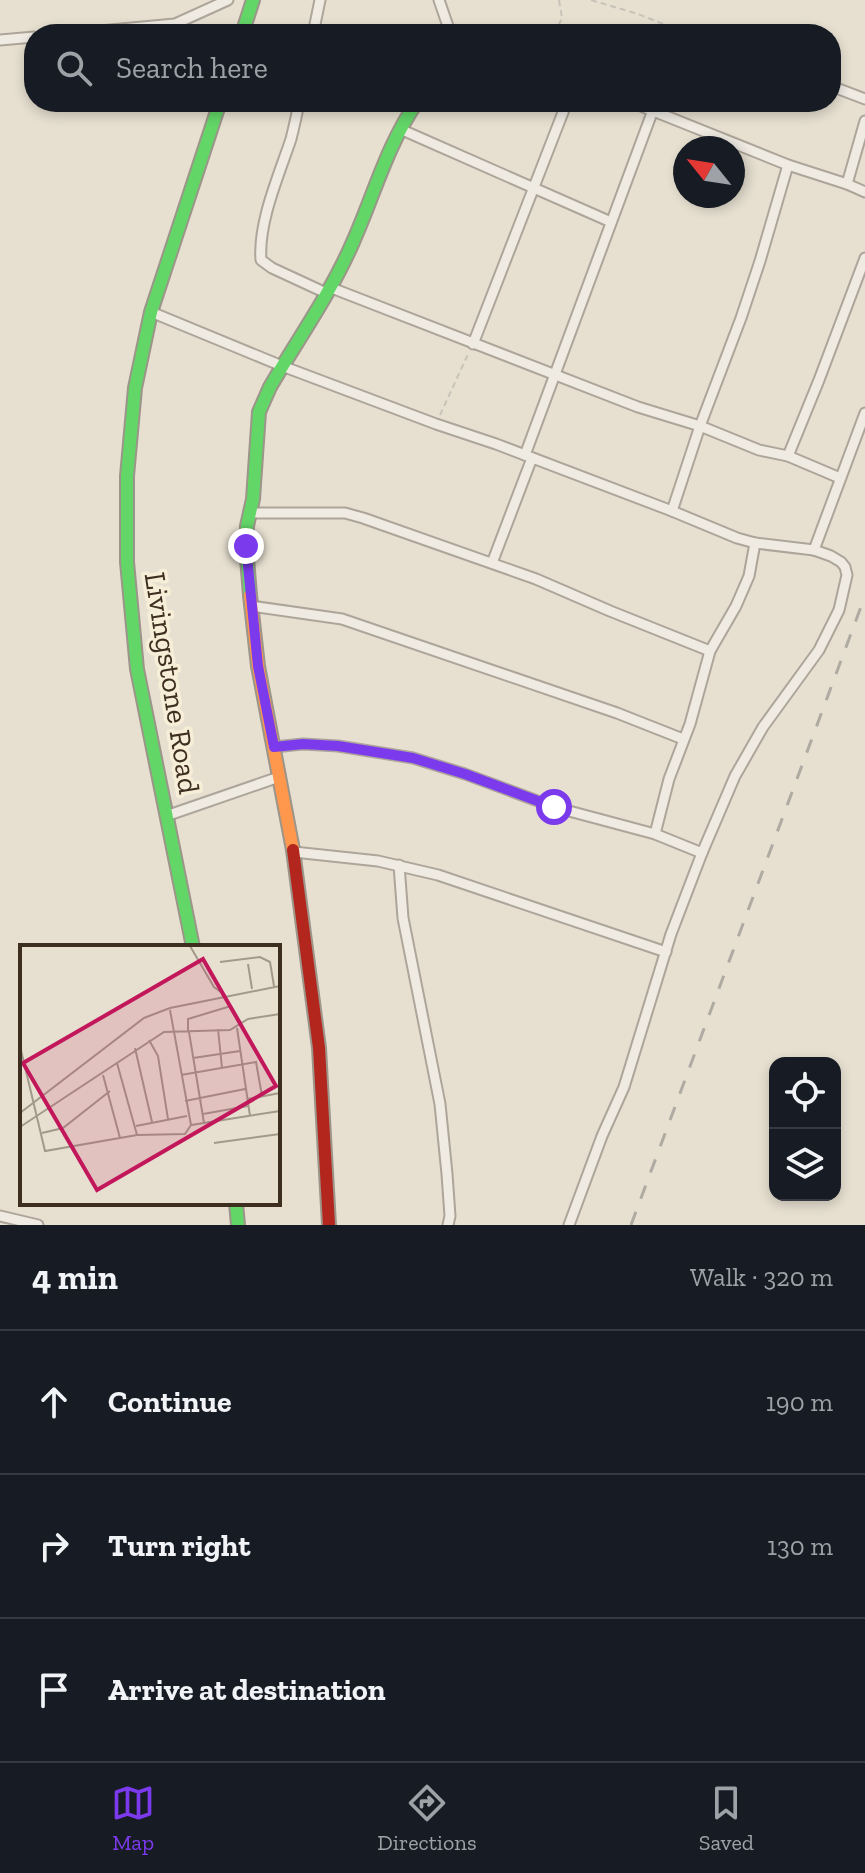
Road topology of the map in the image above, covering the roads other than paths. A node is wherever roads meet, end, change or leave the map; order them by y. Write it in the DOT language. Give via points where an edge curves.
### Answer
graph roads {
  1 [pos="228,0"];
  2 [pos="253,0"];
  3 [pos="320,0"];
  4 [pos="439,0"];
  5 [pos="175,24"];
  6 [pos="245,24"];
  7 [pos="315,24"];
  8 [pos="446,24"];
  9 [pos="24,38"];
  10 [pos="0,40"];
  11 [pos="841,90"];
  12 [pos="865,99"];
  13 [pos="217,112"];
  14 [pos="297,112"];
  15 [pos="411,112"];
  16 [pos="563,112"];
  17 [pos="652,112"];
  18 [pos="668,112"];
  19 [pos="865,121"];
  20 [pos="400,129"];
  21 [pos="788,165"];
  22 [pos="847,184"];
  23 [pos="533,188"];
  24 [pos="865,192"];
  25 [pos="611,222"];
  26 [pos="865,258"];
  27 [pos="328,290"];
  28 [pos="151,312"];
  29 [pos="473,344"];
  30 [pos="282,366"];
  31 [pos="554,374"];
  32 [pos="865,413"];
  33 [pos="700,426"];
  34 [pos="529,456"];
  35 [pos="788,456"];
  36 [pos="840,478"];
  37 [pos="672,511"];
  38 [pos="250,513"];
  39 [pos="755,543"];
  40 [pos="814,550"];
  41 [pos="492,563"];
  42 [pos="251,606"];
  43 [pos="710,651"];
  44 [pos="683,739"];
  45 [pos="274,747"];
  46 [pos="279,777"];
  47 [pos="166,816"];
  48 [pos="655,834"];
  49 [pos="294,852"];
  50 [pos="702,853"];
  51 [pos="399,865"];
  52 [pos="193,945"];
  53 [pos="666,952"];
  54 [pos="236,1205"];
  55 [pos="0,1216"];
  56 [pos="38,1225"];
  57 [pos="238,1225"];
  58 [pos="329,1225"];
  59 [pos="448,1225"];
  60 [pos="569,1225"];
  1 -- 5 [label="street"];
  2 -- 6 [label="main road"];
  3 -- 7 [label="street"];
  4 -- 8 [label="street"];
  9 -- 10 [label="street"];
  11 -- 12 [label="street"];
  13 -- 28 [label="main road, Livingstone Road"];
  14 -- 27 [label="street" via="265,222 261,260"];
  15 -- 20 [label="main road"];
  16 -- 23 [label="street"];
  17 -- 25 [label="street"];
  18 -- 21 [label="street"];
  19 -- 22 [label="street"];
  20 -- 23 [label="street"];
  20 -- 27 [label="main road"];
  21 -- 22 [label="street"];
  21 -- 33 [label="street" via="756,276"];
  22 -- 24 [label="street"];
  23 -- 25 [label="street"];
  23 -- 29 [label="street"];
  25 -- 31 [label="street"];
  26 -- 35 [label="street"];
  27 -- 29 [label="street"];
  27 -- 30 [label="main road"];
  28 -- 30 [label="street"];
  28 -- 47 [label="main road, Livingstone Road" via="134,402 127,562 137,669"];
  29 -- 31 [label="street"];
  30 -- 34 [label="street"];
  30 -- 38 [label="main road" via="259,412"];
  31 -- 33 [label="street"];
  31 -- 34 [label="street"];
  32 -- 36 [label="street"];
  33 -- 35 [label="street"];
  33 -- 37 [label="street"];
  34 -- 37 [label="street"];
  34 -- 41 [label="street"];
  35 -- 36 [label="street"];
  36 -- 40 [label="street"];
  37 -- 39 [label="street"];
  38 -- 41 [label="street" via="345,513"];
  38 -- 42 [label="main road" via="246,546"];
  39 -- 40 [label="street"];
  39 -- 43 [label="street" via="749,576"];
  40 -- 50 [label="street" via="845,567 839,610 819,650 735,776"];
  41 -- 43 [label="street"];
  42 -- 44 [label="street" via="342,619"];
  42 -- 45 [label="main road"];
  43 -- 44 [label="street"];
  44 -- 48 [label="street"];
  45 -- 46 [label="main road"];
  45 -- 48 [label="street" via="338,746 413,758 554,807"];
  46 -- 47 [label="street"];
  46 -- 49 [label="main road"];
  47 -- 52 [label="main road, Livingstone Road"];
  48 -- 50 [label="street"];
  49 -- 51 [label="street"];
  49 -- 58 [label="main road" via="319,1048"];
  50 -- 53 [label="street"];
  51 -- 53 [label="street"];
  51 -- 59 [label="street" via="403,918 440,1104"];
  53 -- 60 [label="street" via="624,1087"];
  54 -- 57 [label="main road"];
  55 -- 56 [label="street"];
}
